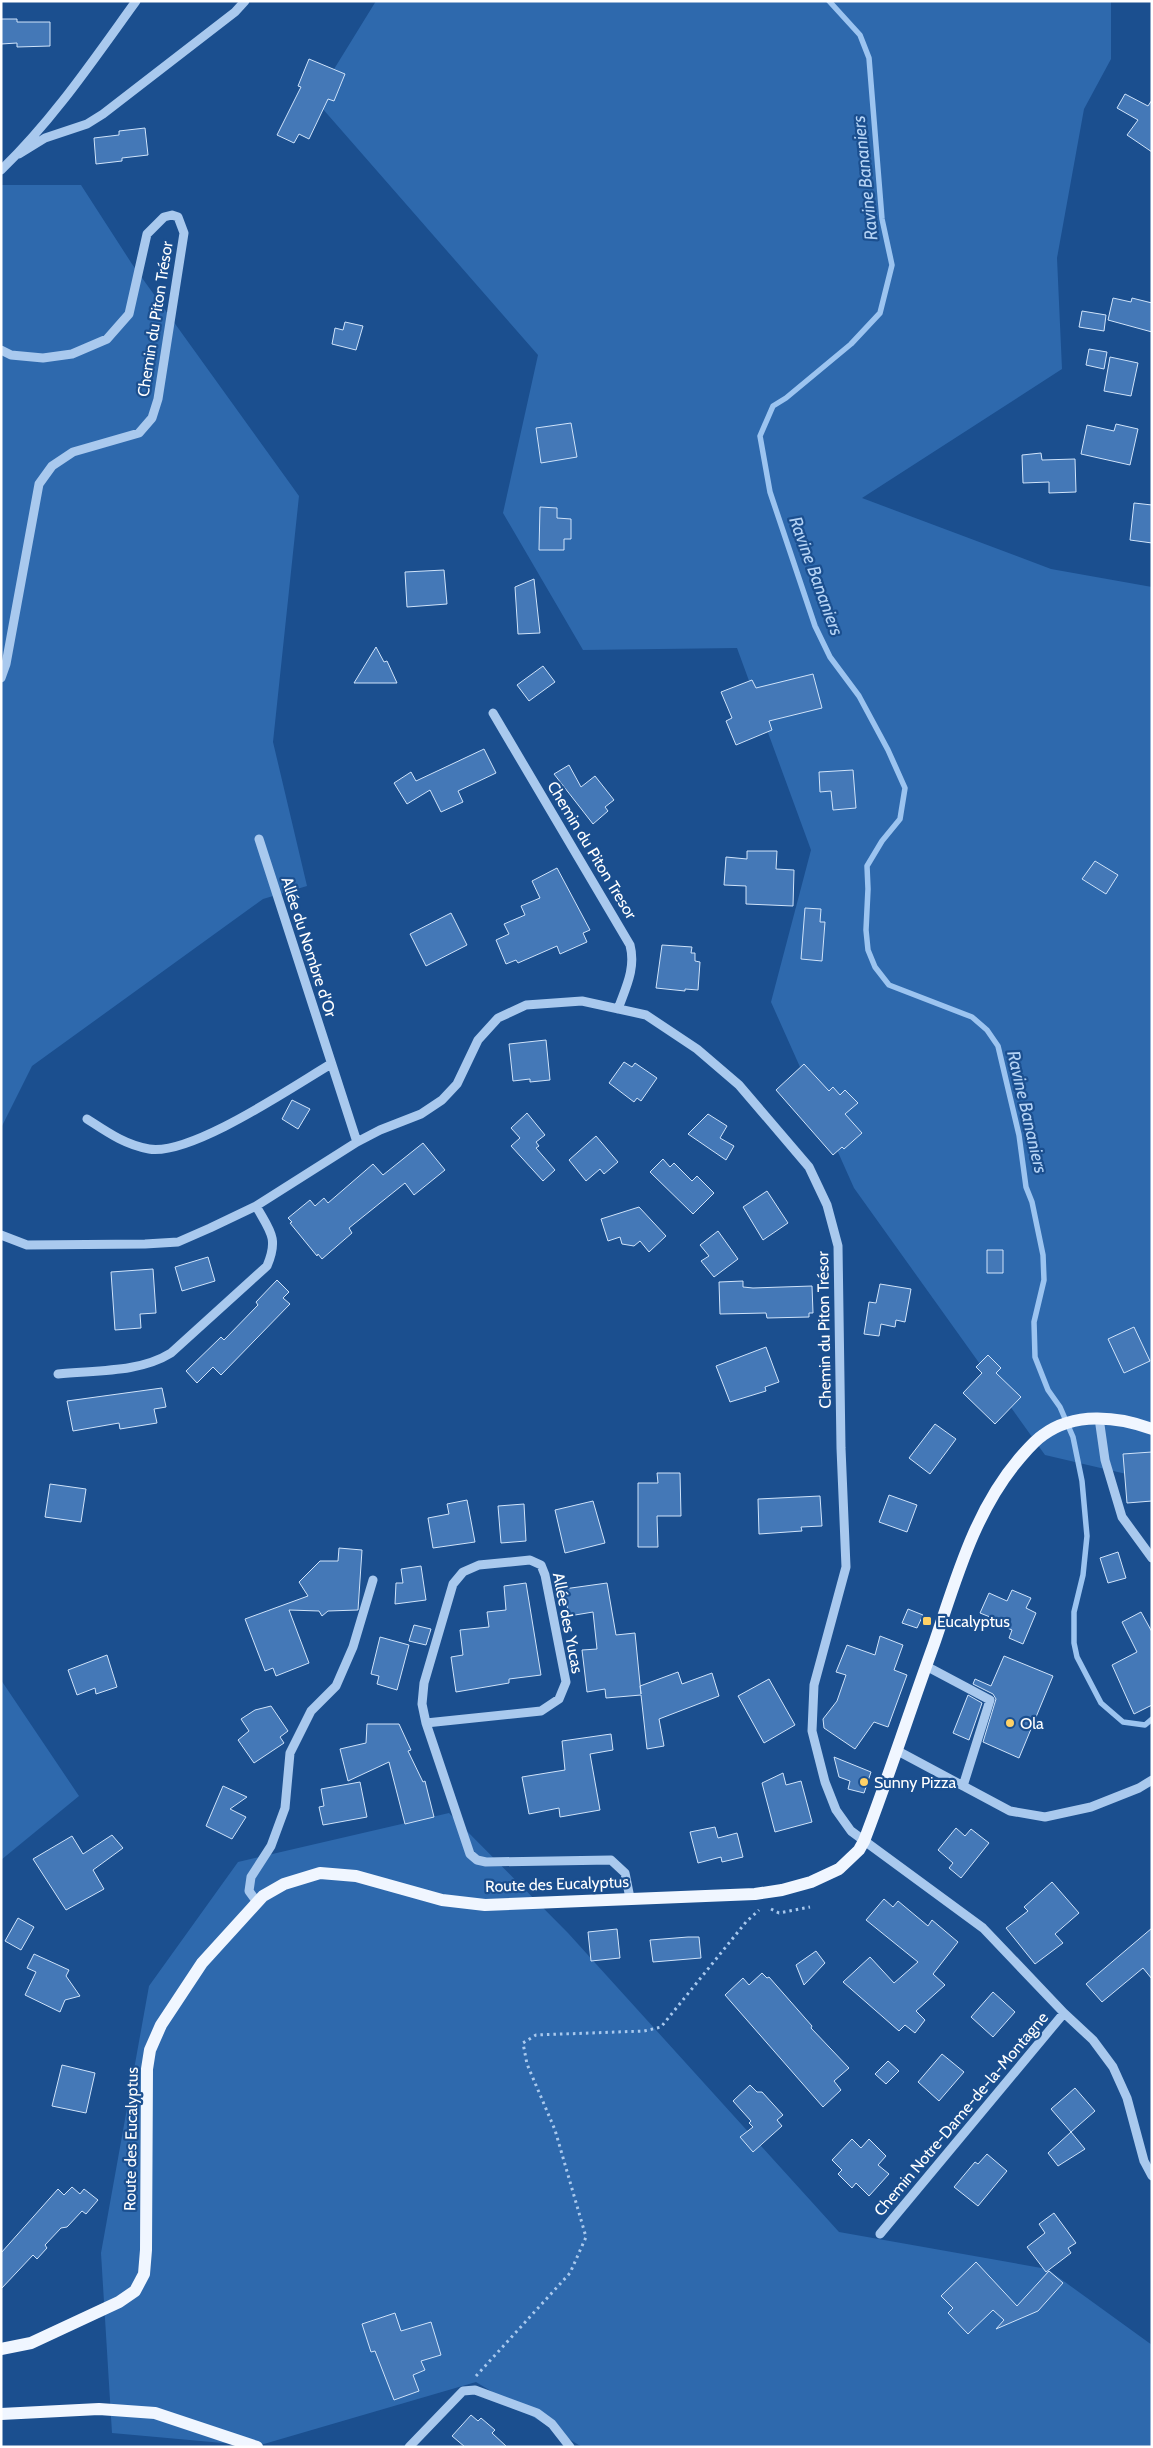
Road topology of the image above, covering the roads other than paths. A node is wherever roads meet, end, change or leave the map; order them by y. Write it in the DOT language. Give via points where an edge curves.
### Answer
graph roads {
  1 [pos="136,1"];
  2 [pos="245,1"];
  3 [pos="18,154"];
  4 [pos="1,170"];
  5 [pos="1,350"];
  6 [pos="1,678"];
  7 [pos="493,713"];
  8 [pos="259,840"];
  9 [pos="618,1009"];
  10 [pos="331,1064"];
  11 [pos="87,1119"];
  12 [pos="356,1142"];
  13 [pos="256,1206"];
  14 [pos="1,1235"];
  15 [pos="58,1374"];
  16 [pos="1099,1418"];
  17 [pos="1152,1429"];
  18 [pos="1152,1558"];
  19 [pos="373,1580"];
  20 [pos="926,1666"];
  21 [pos="426,1723"];
  22 [pos="896,1750"];
  23 [pos="1152,1780"];
  24 [pos="963,1786"];
  25 [pos="864,1841"];
  26 [pos="630,1898"];
  27 [pos="257,1902"];
  28 [pos="1064,2013"];
  29 [pos="1152,2176"];
  30 [pos="880,2234"];
  31 [pos="1,2349"];
  32 [pos="1,2414"];
  33 [pos="257,2447"];
  34 [pos="409,2447"];
  35 [pos="570,2447"];
  1 -- 3 [label="street" via="58,108"];
  2 -- 3 [label="street" via="103,114 86,124 45,138"];
  3 -- 4 [label="street"];
  5 -- 6 [label="street, Chemin du Piton Trésor" via="11,355 43,358 72,354 106,339 128,314 147,234 164,217 178,217 184,233 158,399 152,418 139,433 73,452 52,466 39,484"];
  7 -- 9 [label="street, Chemin du Piton Tresor" via="630,945 632,972"];
  8 -- 10 [label="street, Allée du Nombre d'Or"];
  9 -- 12 [label="street, Chemin du Piton Trésor" via="582,1001 526,1005 498,1018 478,1040 457,1084 442,1100 422,1114"];
  9 -- 25 [label="street, Chemin du Piton Trésor" via="646,1015 697,1049 738,1085 809,1167 827,1205 838,1246 846,1567 814,1685 812,1731 836,1810 851,1831"];
  10 -- 11 [label="street" via="201,1140 173,1148 151,1150 126,1144"];
  10 -- 12 [label="street, Allée du Nombre d'Or"];
  12 -- 13 [label="street, Chemin du Piton Trésor"];
  13 -- 14 [label="street, Chemin du Piton Trésor" via="178,1242 27,1245"];
  13 -- 15 [label="street" via="272,1236 274,1251 267,1266 171,1353 144,1365"];
  16 -- 17 [label="main road, Route des Eucalyptus" via="1132,1422"];
  16 -- 18 [label="street" via="1105,1460 1122,1517"];
  16 -- 20 [label="main road, Route des Eucalyptus" via="1084,1418 1054,1427 1041,1435 1002,1479 971,1537"];
  19 -- 27 [label="street" via="353,1647 336,1686 311,1711 290,1753 285,1808 271,1846 250,1877 248,1891"];
  20 -- 22 [label="main road, Route des Eucalyptus"];
  20 -- 24 [label="street" via="990,1700"];
  21 -- 21 [label="street, Allée des Yucas" via="422,1704 424,1683 453,1584 463,1572 479,1565 530,1560 541,1565 566,1682 559,1699 541,1712"];
  21 -- 26 [label="street, Allée des Yucas" via="470,1854 486,1862 611,1860 625,1873"];
  22 -- 24 [label="street"];
  22 -- 25 [label="main road, Route des Eucalyptus"];
  23 -- 24 [label="street" via="1091,1807 1045,1816 1010,1811"];
  25 -- 26 [label="main road, Route des Eucalyptus" via="839,1869 796,1886 755,1894"];
  25 -- 28 [label="street, Chemin Notre-Dame-de-la-Montagne" via="983,1928"];
  26 -- 27 [label="main road, Route des Eucalyptus" via="485,1905 442,1900 356,1876 320,1873 284,1884"];
  27 -- 31 [label="main road, Route des Eucalyptus" via="202,1963 161,2025 150,2050 147,2069 146,2250 144,2274 135,2291 119,2302 31,2343"];
  28 -- 29 [label="street, Chemin Notre-Dame-de-la-Montagne" via="1093,2040 1113,2067"];
  28 -- 30 [label="street, Chemin Notre-Dame-de-la-Montagne"];
  32 -- 33 [label="main road" via="99,2409 155,2412"];
  34 -- 35 [label="street" via="463,2391 475,2390 537,2413 552,2424"];
}
